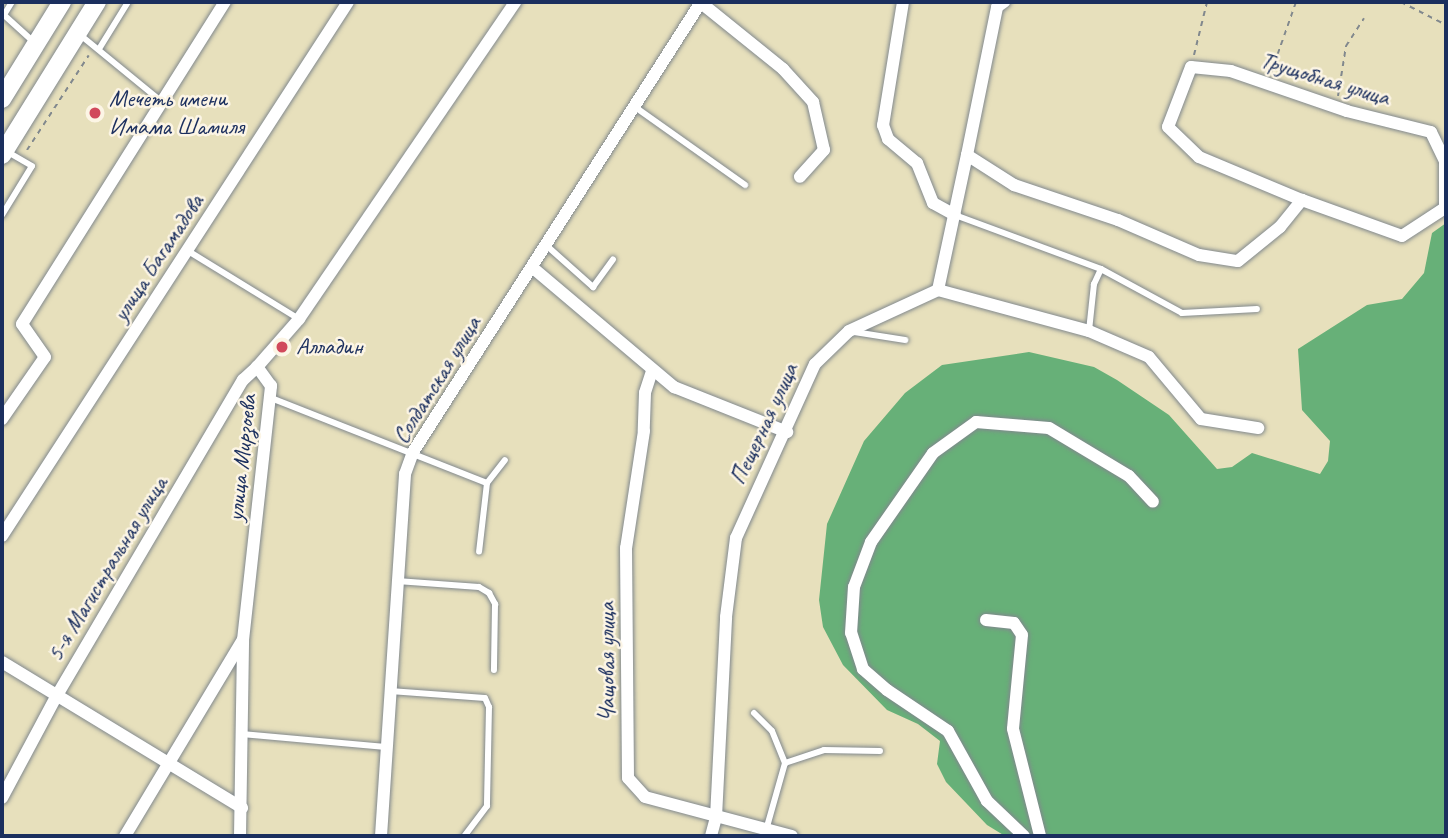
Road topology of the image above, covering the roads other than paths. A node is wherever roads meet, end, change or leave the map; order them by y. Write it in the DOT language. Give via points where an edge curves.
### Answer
graph roads {
  1 [pos="12,2"];
  2 [pos="62,2"];
  3 [pos="97,2"];
  4 [pos="128,2"];
  5 [pos="225,2"];
  6 [pos="348,2"];
  7 [pos="515,2"];
  8 [pos="700,2"];
  9 [pos="902,2"];
  10 [pos="1004,2"];
  11 [pos="2,16"];
  12 [pos="78,33"];
  13 [pos="36,43"];
  14 [pos="99,49"];
  15 [pos="2,99"];
  16 [pos="162,102"];
  17 [pos="635,107"];
  18 [pos="3,152"];
  19 [pos="967,155"];
  20 [pos="800,177"];
  21 [pos="746,185"];
  22 [pos="1302,200"];
  23 [pos="2,215"];
  24 [pos="955,215"];
  25 [pos="547,246"];
  26 [pos="188,251"];
  27 [pos="613,258"];
  28 [pos="533,268"];
  29 [pos="1101,269"];
  30 [pos="938,290"];
  31 [pos="1257,309"];
  32 [pos="299,319"];
  33 [pos="849,331"];
  34 [pos="1089,331"];
  35 [pos="905,340"];
  36 [pos="257,367"];
  37 [pos="652,371"];
  38 [pos="271,398"];
  39 [pos="2,419"];
  40 [pos="1258,428"];
  41 [pos="787,432"];
  42 [pos="413,452"];
  43 [pos="505,460"];
  44 [pos="487,483"];
  45 [pos="1153,502"];
  46 [pos="2,536"];
  47 [pos="479,552"];
  48 [pos="397,581"];
  49 [pos="986,620"];
  50 [pos="243,640"];
  51 [pos="2,662"];
  52 [pos="494,670"];
  53 [pos="388,690"];
  54 [pos="56,697"];
  55 [pos="754,713"];
  56 [pos="242,734"];
  57 [pos="385,747"];
  58 [pos="880,751"];
  59 [pos="785,763"];
  60 [pos="169,767"];
  61 [pos="2,798"];
  62 [pos="242,808"];
  63 [pos="716,817"];
  64 [pos="766,830"];
  65 [pos="124,836"];
  66 [pos="240,836"];
  67 [pos="382,836"];
  68 [pos="464,836"];
  69 [pos="711,836"];
  70 [pos="792,836"];
  71 [pos="1024,836"];
  72 [pos="1040,836"];
  1 -- 11 [label="lane"];
  2 -- 13 [label="main road"];
  3 -- 12 [label="main road"];
  4 -- 14 [label="lane"];
  5 -- 16 [label="street"];
  6 -- 26 [label="street, улица Багамадова"];
  7 -- 32 [label="street, улица Мирзоева"];
  8 -- 17 [label="street, Солдатская улица"];
  8 -- 20 [label="street" via="783,69 813,102 824,150"];
  9 -- 24 [label="street" via="883,125 888,139 922,170 925,192 933,204"];
  10 -- 19 [label="street" via="997,7"];
  11 -- 13 [label="lane"];
  12 -- 14 [label="lane"];
  12 -- 18 [label="main road"];
  13 -- 15 [label="main road"];
  14 -- 16 [label="lane"];
  16 -- 39 [label="street" via="22,324 46,357"];
  17 -- 21 [label="lane"];
  17 -- 25 [label="street, Солдатская улица"];
  18 -- 23 [label="lane" via="32,166"];
  19 -- 22 [label="street" via="1014,185 1118,220 1199,255 1238,261 1280,227"];
  19 -- 24 [label="street"];
  22 -- 22 [label="street, Трущобная улица" via="1199,156 1168,127 1191,67 1231,71 1337,107 1431,132 1445,161 1445,208 1402,236"];
  24 -- 29 [label="lane"];
  24 -- 30 [label="street"];
  25 -- 27 [label="lane" via="593,287"];
  25 -- 28 [label="street, Солдатская улица"];
  26 -- 32 [label="lane"];
  26 -- 46 [label="street, улица Багамадова"];
  28 -- 37 [label="street"];
  28 -- 42 [label="street, Солдатская улица"];
  29 -- 31 [label="lane" via="1182,313"];
  29 -- 34 [label="lane" via="1094,284"];
  30 -- 33 [label="street, Пещерная улица"];
  30 -- 34 [label="street"];
  32 -- 36 [label="street, улица Мирзоева"];
  33 -- 35 [label="lane"];
  33 -- 41 [label="street, Пещерная улица" via="815,364"];
  34 -- 40 [label="street" via="1149,357 1201,419"];
  36 -- 38 [label="street, улица Мирзоева" via="271,386"];
  36 -- 54 [label="street, 5-я Магистральная улица" via="243,380"];
  37 -- 41 [label="street" via="674,387"];
  37 -- 63 [label="street, Чащовая улица" via="645,393 644,431 626,548 628,778 645,797"];
  38 -- 42 [label="lane"];
  38 -- 50 [label="street, улица Мирзоева"];
  41 -- 63 [label="street, Пещерная улица" via="736,538 726,617"];
  42 -- 44 [label="lane"];
  42 -- 48 [label="street, Солдатская улица" via="405,474"];
  43 -- 44 [label="lane"];
  44 -- 47 [label="lane"];
  45 -- 71 [label="street" via="1129,476 1049,428 976,422 933,453 871,542 854,587 850,633 863,668 948,731 987,801"];
  48 -- 52 [label="lane" via="479,587 489,593 495,604"];
  48 -- 53 [label="street, Солдатская улица"];
  49 -- 72 [label="street" via="1014,623 1023,635 1013,729"];
  50 -- 56 [label="street, улица Мирзоева"];
  50 -- 60 [label="street"];
  51 -- 54 [label="street"];
  53 -- 57 [label="street, Солдатская улица"];
  53 -- 68 [label="lane" via="485,698 489,707 487,806"];
  54 -- 60 [label="street"];
  54 -- 61 [label="street, 5-я Магистральная улица"];
  55 -- 59 [label="lane" via="772,731"];
  56 -- 57 [label="lane"];
  56 -- 62 [label="street, улица Мирзоева"];
  57 -- 67 [label="street, Солдатская улица"];
  58 -- 59 [label="lane" via="824,750"];
  59 -- 64 [label="lane"];
  60 -- 62 [label="street"];
  60 -- 65 [label="street"];
  62 -- 66 [label="street, улица Мирзоева"];
  63 -- 64 [label="street, Чащовая улица"];
  63 -- 69 [label="street, Пещерная улица"];
  64 -- 70 [label="street, Чащовая улица"];
}
